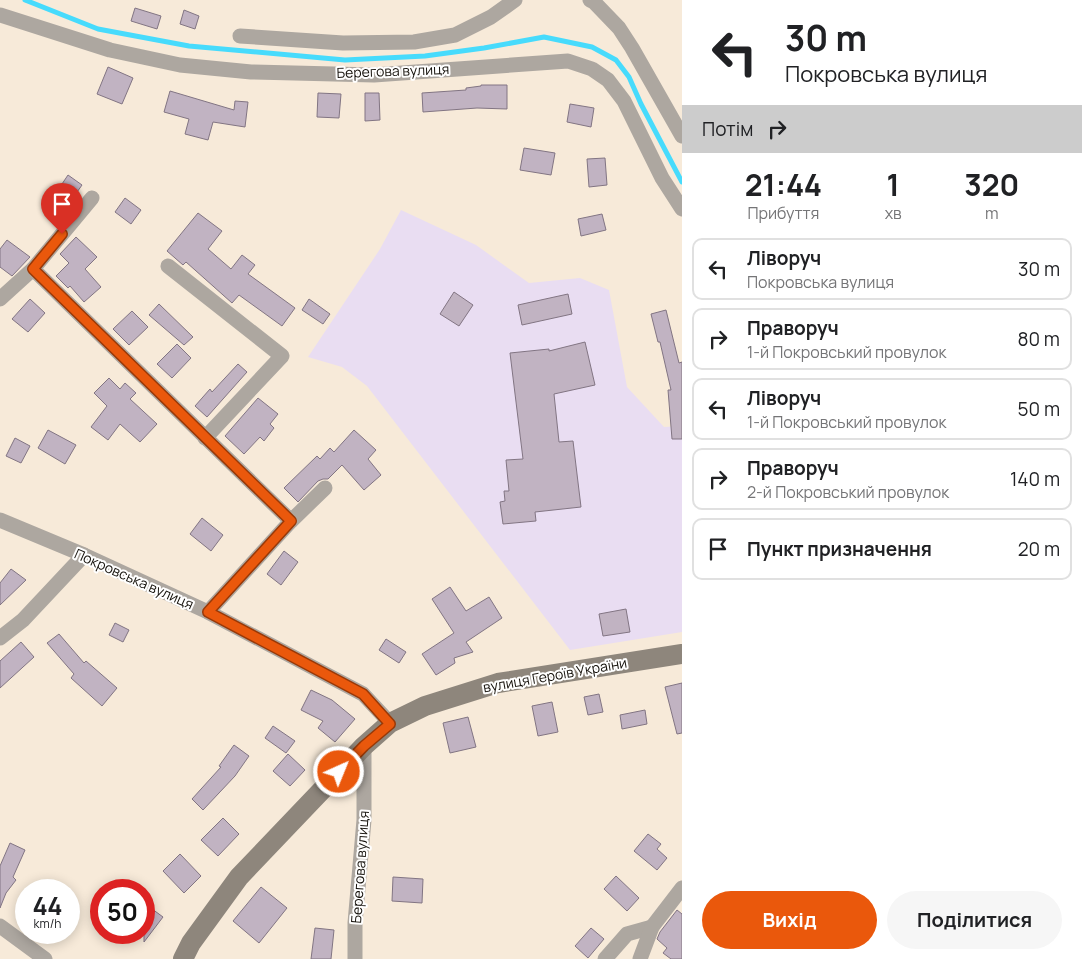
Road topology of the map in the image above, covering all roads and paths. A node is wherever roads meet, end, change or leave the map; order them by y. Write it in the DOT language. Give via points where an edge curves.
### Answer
graph roads {
  1 [pos="515,0"];
  2 [pos="593,1"];
  3 [pos="0,15"];
  4 [pos="240,36"];
  5 [pos="682,136"];
  6 [pos="92,198"];
  7 [pos="682,209"];
  8 [pos="168,266"];
  9 [pos="33,269"];
  10 [pos="0,299"];
  11 [pos="205,438"];
  12 [pos="325,488"];
  13 [pos="0,520"];
  14 [pos="291,521"];
  15 [pos="84,555"];
  16 [pos="208,612"];
  17 [pos="0,638"];
  18 [pos="682,654"];
  19 [pos="390,724"];
  20 [pos="364,746"];
  21 [pos="682,888"];
  22 [pos="0,926"];
  23 [pos="652,927"];
  24 [pos="45,959"];
  25 [pos="183,959"];
  26 [pos="355,959"];
  27 [pos="604,959"];
  28 [pos="640,959"];
  1 -- 4 [label="street, Берегова вулиця" via="491,17 455,35 414,42 343,43"];
  2 -- 5 [label="street" via="619,28"];
  3 -- 7 [label="street, Берегова вулиця" via="110,50 180,65 251,72 374,75 568,61 592,69 608,80 624,101 662,178"];
  6 -- 9 [label="street"];
  8 -- 11 [label="street" via="282,356"];
  9 -- 10 [label="street"];
  9 -- 11 [label="street"];
  11 -- 14 [label="street"];
  12 -- 14 [label="street"];
  13 -- 15 [label="street, Покровська вулиця"];
  14 -- 16 [label="street"];
  15 -- 16 [label="street, Покровська вулиця"];
  15 -- 17 [label="street" via="23,620"];
  16 -- 19 [label="street, Покровська вулиця" via="363,694"];
  18 -- 19 [label="main road, вулиця Героїв України" via="498,683 425,706"];
  19 -- 20 [label="main road, вулиця Героїв України"];
  20 -- 25 [label="main road, вулиця Героїв України" via="239,877"];
  20 -- 26 [label="street, Берегова вулиця" via="364,820"];
  21 -- 23 [label="street"];
  22 -- 24 [label="street"];
  23 -- 27 [label="street" via="627,934"];
  23 -- 28 [label="street"];
}
